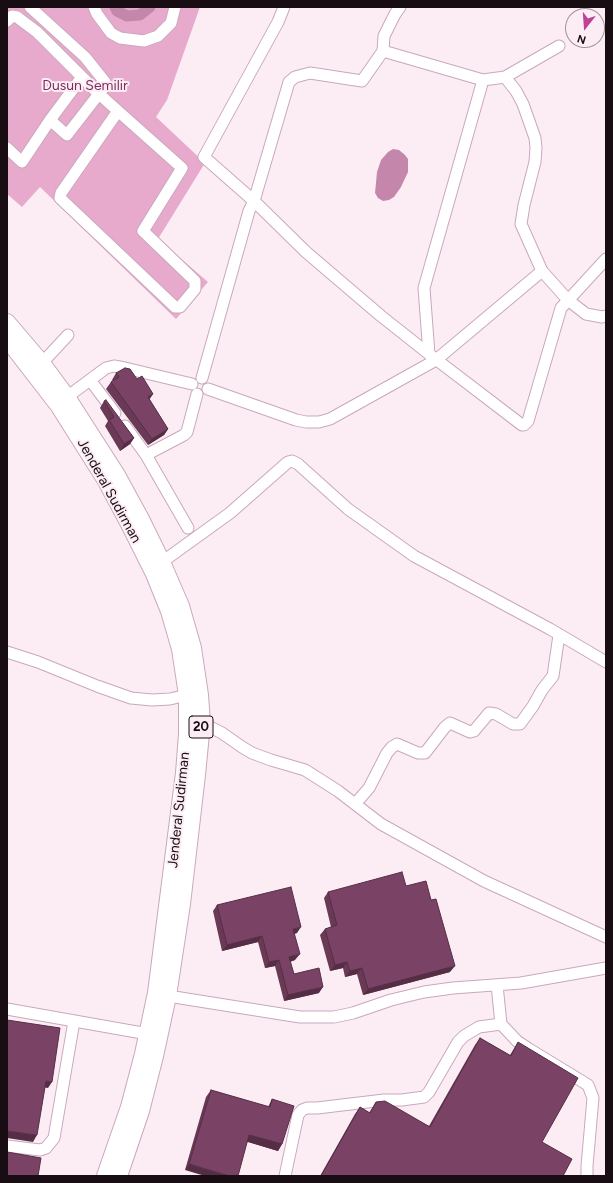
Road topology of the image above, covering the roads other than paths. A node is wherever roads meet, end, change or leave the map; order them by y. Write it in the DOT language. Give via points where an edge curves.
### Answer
graph roads {
  1 [pos="30,7"];
  2 [pos="94,7"];
  3 [pos="175,7"];
  4 [pos="284,7"];
  5 [pos="400,7"];
  6 [pos="7,21"];
  7 [pos="559,46"];
  8 [pos="383,51"];
  9 [pos="82,77"];
  10 [pos="505,77"];
  11 [pos="484,80"];
  12 [pos="98,93"];
  13 [pos="118,111"];
  14 [pos="50,120"];
  15 [pos="7,148"];
  16 [pos="254,201"];
  17 [pos="606,259"];
  18 [pos="542,271"];
  19 [pos="568,300"];
  20 [pos="606,316"];
  21 [pos="7,322"];
  22 [pos="68,335"];
  23 [pos="7,339"];
  24 [pos="432,357"];
  25 [pos="42,363"];
  26 [pos="202,378"];
  27 [pos="90,380"];
  28 [pos="192,384"];
  29 [pos="208,388"];
  30 [pos="197,394"];
  31 [pos="63,401"];
  32 [pos="146,455"];
  33 [pos="188,528"];
  34 [pos="162,562"];
  35 [pos="559,635"];
  36 [pos="7,652"];
  37 [pos="606,662"];
  38 [pos="186,695"];
  39 [pos="202,723"];
  40 [pos="355,804"];
  41 [pos="606,937"];
  42 [pos="606,968"];
  43 [pos="496,985"];
  44 [pos="168,996"];
  45 [pos="7,1009"];
  46 [pos="74,1021"];
  47 [pos="501,1024"];
  48 [pos="148,1034"];
  49 [pos="7,1146"];
  50 [pos="105,1176"];
  51 [pos="119,1176"];
  52 [pos="285,1176"];
  53 [pos="587,1176"];
  1 -- 12 [label="street" via="85,57 104,80 105,86"];
  2 -- 3 [label="street" via="111,34 144,42 158,36 171,23"];
  4 -- 16 [label="street" via="204,157"];
  5 -- 8 [label="street" via="384,36"];
  6 -- 9 [label="street" via="12,16 17,17 48,42"];
  7 -- 10 [label="street"];
  8 -- 11 [label="street"];
  8 -- 16 [label="street" via="362,81 310,73 288,82"];
  9 -- 12 [label="street"];
  9 -- 14 [label="street"];
  10 -- 11 [label="street"];
  10 -- 18 [label="street" via="520,98 535,138 535,162 521,224"];
  11 -- 24 [label="street" via="424,288"];
  12 -- 13 [label="street"];
  12 -- 14 [label="street" via="67,134"];
  13 -- 13 [label="street" via="182,168 143,231 195,281 196,289 180,307 175,307 60,198"];
  14 -- 15 [label="street" via="22,162"];
  16 -- 24 [label="street" via="306,252"];
  16 -- 26 [label="street"];
  17 -- 19 [label="street"];
  18 -- 19 [label="street"];
  18 -- 24 [label="street"];
  19 -- 20 [label="street" via="586,314"];
  19 -- 24 [label="street" via="561,308 528,421 524,425"];
  21 -- 25 [label="highway, 20"];
  22 -- 25 [label="street"];
  23 -- 31 [label="highway, Jenderal Sudirman / 20"];
  24 -- 29 [label="street" via="330,419 319,422 296,420"];
  25 -- 31 [label="highway, 20"];
  26 -- 28 [label="street" via="197,378"];
  26 -- 29 [label="street"];
  27 -- 28 [label="street" via="106,368 118,366"];
  27 -- 31 [label="street"];
  27 -- 32 [label="street"];
  28 -- 30 [label="street" via="193,391"];
  29 -- 30 [label="street" via="205,393"];
  30 -- 32 [label="street" via="187,432"];
  31 -- 34 [label="highway, 20" via="117,475"];
  31 -- 38 [label="highway, Jenderal Sudirman / 20" via="154,574 169,611 180,650"];
  32 -- 33 [label="street"];
  34 -- 35 [label="street" via="230,513 292,461 348,509 414,556"];
  34 -- 39 [label="highway, 20" via="181,606 193,648"];
  35 -- 37 [label="street"];
  35 -- 40 [label="street" via="553,676 520,724 513,724 496,714 489,713 474,731 470,732 450,723 424,753 397,744 386,753 369,788"];
  36 -- 38 [label="street" via="131,698 152,700"];
  38 -- 48 [label="highway, Jenderal Sudirman / 20" via="184,773 156,993"];
  39 -- 40 [label="street" via="252,752 306,770"];
  39 -- 44 [label="highway, 20" via="182,904"];
  40 -- 41 [label="street" via="381,824 484,881"];
  42 -- 43 [label="street"];
  43 -- 44 [label="street" via="424,992 345,1016 323,1018 270,1013"];
  43 -- 47 [label="street"];
  44 -- 51 [label="highway, 20" via="141,1111"];
  45 -- 46 [label="street"];
  46 -- 48 [label="street"];
  46 -- 49 [label="street" via="54,1138 46,1148 40,1150"];
  47 -- 52 [label="street" via="479,1027 464,1036 424,1097 307,1108 299,1112"];
  47 -- 53 [label="street" via="517,1041 588,1085 593,1098"];
  48 -- 50 [label="highway, Jenderal Sudirman / 20" via="129,1107"];
}
